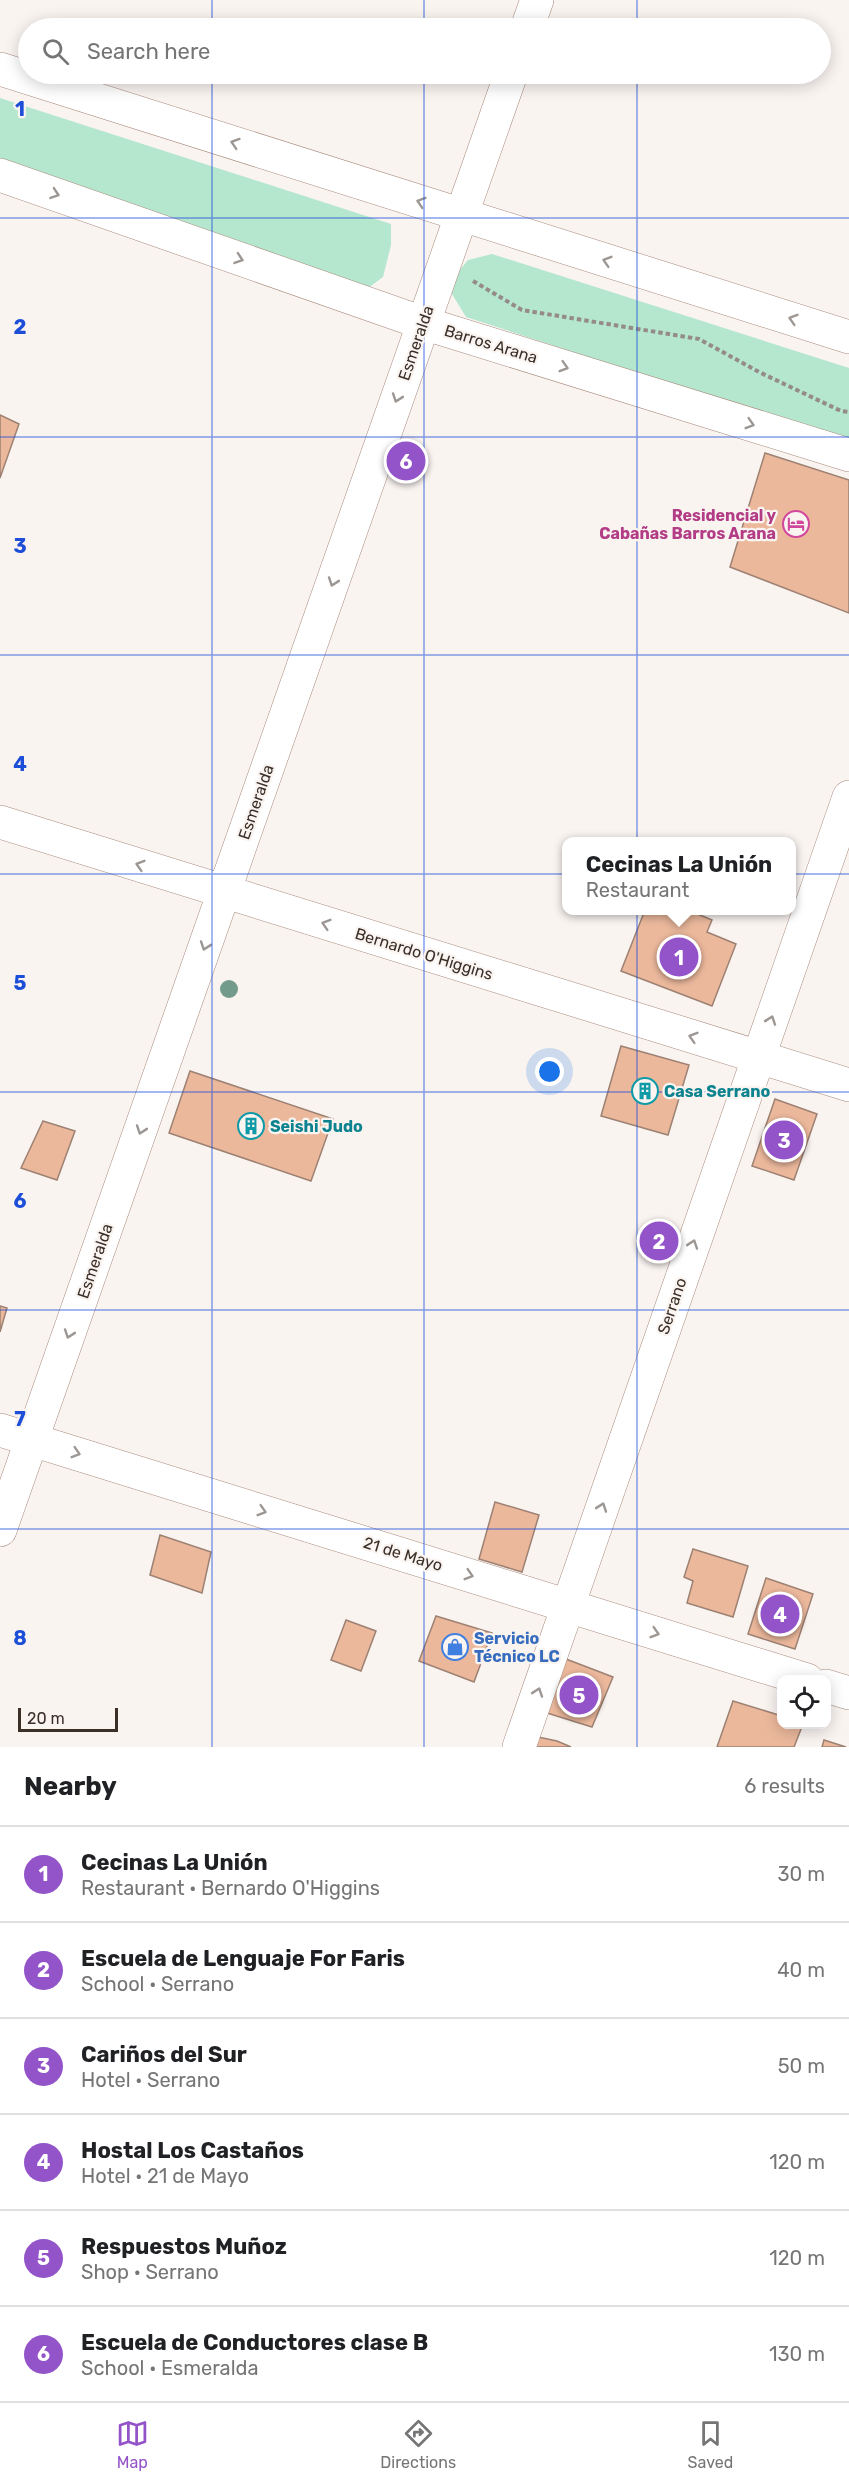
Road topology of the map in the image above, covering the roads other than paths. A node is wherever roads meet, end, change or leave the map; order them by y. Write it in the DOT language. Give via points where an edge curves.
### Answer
graph roads {
  1 [pos="537,0"];
  2 [pos="531,18"];
  3 [pos="0,69"];
  4 [pos="18,75"];
  5 [pos="47,84"];
  6 [pos="508,84"];
  7 [pos="0,175"];
  8 [pos="462,215"];
  9 [pos="423,323"];
  10 [pos="849,337"];
  11 [pos="849,455"];
  12 [pos="849,797"];
  13 [pos="0,822"];
  14 [pos="225,891"];
  15 [pos="759,1057"];
  16 [pos="849,1085"];
  17 [pos="0,1430"];
  18 [pos="32,1440"];
  19 [pos="0,1530"];
  20 [pos="568,1605"];
  21 [pos="791,1675"];
  22 [pos="831,1688"];
  23 [pos="849,1693"];
  24 [pos="519,1747"];
  1 -- 2 [label="street"];
  4 -- 3 [label="street, one-way"];
  8 -- 5 [label="street, one-way"];
  6 -- 8 [label="street, Esmeralda"];
  7 -- 9 [label="street, Barros Arana, one-way"];
  8 -- 9 [label="street, Esmeralda"];
  10 -- 8 [label="street, one-way"];
  9 -- 11 [label="street, Barros Arana, one-way"];
  9 -- 14 [label="street, Esmeralda, one-way"];
  15 -- 12 [label="street, Serrano, one-way"];
  14 -- 13 [label="street, Bernardo O'Higgins, one-way"];
  15 -- 14 [label="street, Bernardo O'Higgins, one-way"];
  14 -- 18 [label="street, Esmeralda, one-way"];
  15 -- 16 [label="street, Bernardo O'Higgins"];
  20 -- 15 [label="street, Serrano, one-way"];
  17 -- 18 [label="street, 21 de Mayo"];
  18 -- 19 [label="street, Esmeralda"];
  18 -- 20 [label="street, 21 de Mayo, one-way"];
  20 -- 21 [label="street, 21 de Mayo, one-way"];
  24 -- 20 [label="street, Serrano, one-way"];
  22 -- 23 [label="street"];
}
